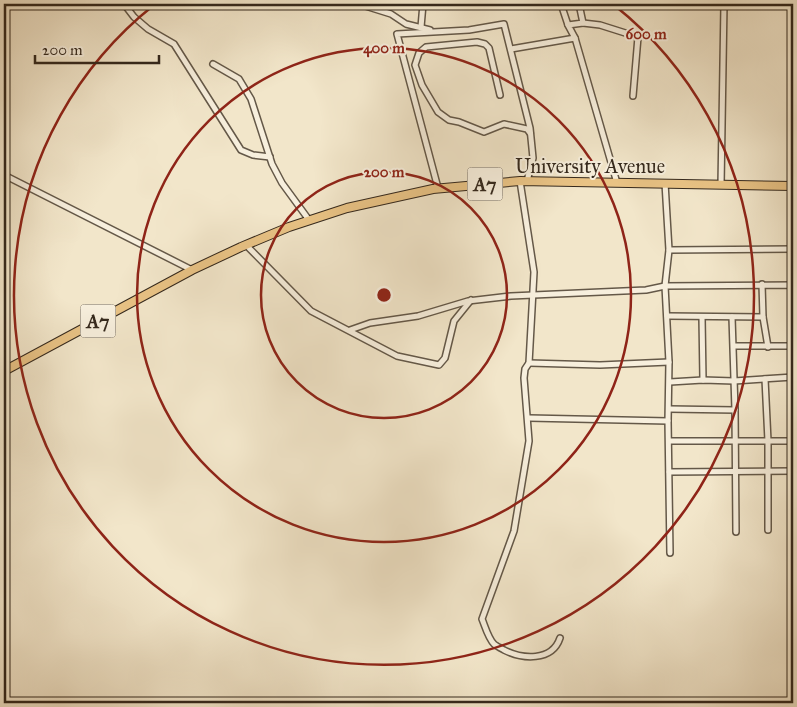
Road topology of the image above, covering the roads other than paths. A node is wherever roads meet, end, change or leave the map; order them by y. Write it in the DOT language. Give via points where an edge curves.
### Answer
graph roads {
  1 [pos="124,4"];
  2 [pos="359,4"];
  3 [pos="423,4"];
  4 [pos="561,4"];
  5 [pos="579,4"];
  6 [pos="724,4"];
  7 [pos="583,23"];
  8 [pos="568,25"];
  9 [pos="421,27"];
  10 [pos="435,32"];
  11 [pos="575,38"];
  12 [pos="511,49"];
  13 [pos="213,64"];
  14 [pos="500,95"];
  15 [pos="633,96"];
  16 [pos="530,132"];
  17 [pos="270,157"];
  18 [pos="4,175"];
  19 [pos="523,181"];
  20 [pos="617,183"];
  21 [pos="666,183"];
  22 [pos="721,185"];
  23 [pos="793,186"];
  24 [pos="438,188"];
  25 [pos="309,220"];
  26 [pos="246,245"];
  27 [pos="793,249"];
  28 [pos="670,250"];
  29 [pos="192,270"];
  30 [pos="762,284"];
  31 [pos="793,285"];
  32 [pos="665,286"];
  33 [pos="533,295"];
  34 [pos="471,300"];
  35 [pos="667,316"];
  36 [pos="702,317"];
  37 [pos="732,317"];
  38 [pos="763,317"];
  39 [pos="350,330"];
  40 [pos="734,346"];
  41 [pos="793,346"];
  42 [pos="768,347"];
  43 [pos="669,362"];
  44 [pos="529,363"];
  45 [pos="4,371"];
  46 [pos="793,377"];
  47 [pos="765,379"];
  48 [pos="704,380"];
  49 [pos="734,381"];
  50 [pos="670,382"];
  51 [pos="669,409"];
  52 [pos="735,410"];
  53 [pos="529,418"];
  54 [pos="668,422"];
  55 [pos="735,441"];
  56 [pos="768,441"];
  57 [pos="793,441"];
  58 [pos="669,442"];
  59 [pos="736,471"];
  60 [pos="793,471"];
  61 [pos="669,472"];
  62 [pos="767,472"];
  63 [pos="768,530"];
  64 [pos="736,532"];
  65 [pos="670,553"];
  66 [pos="560,638"];
  1 -- 17 [label="street" via="148,29 174,44 241,150 253,156"];
  2 -- 9 [label="street"];
  3 -- 9 [label="street"];
  4 -- 8 [label="street"];
  5 -- 7 [label="street"];
  6 -- 22 [label="street"];
  7 -- 8 [label="street"];
  7 -- 15 [label="street" via="638,36"];
  8 -- 11 [label="street"];
  9 -- 10 [label="street"];
  10 -- 12 [label="street" via="504,24"];
  10 -- 24 [label="street" via="397,34"];
  11 -- 12 [label="street"];
  11 -- 20 [label="street"];
  12 -- 16 [label="street"];
  13 -- 17 [label="street" via="239,79 251,99"];
  14 -- 16 [label="street" via="489,48 485,44 440,45 426,47 419,53 415,65 422,85 438,112 449,120 484,132 504,124"];
  16 -- 19 [label="street" via="533,158"];
  17 -- 25 [label="street" via="282,183"];
  18 -- 29 [label="street"];
  19 -- 20 [label="highway, University Avenue / A7"];
  19 -- 24 [label="highway, University Avenue / A7"];
  19 -- 33 [label="street" via="534,272"];
  20 -- 21 [label="highway, University Avenue / A7"];
  21 -- 22 [label="highway, University Avenue / A7"];
  21 -- 28 [label="street"];
  22 -- 23 [label="highway, University Avenue / A7"];
  24 -- 25 [label="highway, University Avenue / A7"];
  25 -- 26 [label="highway, University Avenue / A7"];
  26 -- 29 [label="highway, University Avenue / A7"];
  26 -- 39 [label="street" via="311,311"];
  27 -- 28 [label="street"];
  28 -- 32 [label="street"];
  29 -- 45 [label="highway, A7"];
  30 -- 31 [label="street"];
  30 -- 32 [label="street"];
  30 -- 38 [label="street"];
  32 -- 33 [label="street" via="646,290"];
  32 -- 35 [label="street"];
  33 -- 34 [label="street"];
  33 -- 44 [label="street"];
  34 -- 39 [label="street" via="418,316 370,323"];
  34 -- 39 [label="street" via="454,321 445,358 439,365 398,356"];
  35 -- 36 [label="street"];
  35 -- 43 [label="street"];
  36 -- 37 [label="street"];
  36 -- 48 [label="street"];
  37 -- 38 [label="street"];
  37 -- 40 [label="street"];
  38 -- 42 [label="street"];
  40 -- 42 [label="street"];
  40 -- 49 [label="street"];
  41 -- 42 [label="street"];
  43 -- 44 [label="street" via="600,365"];
  43 -- 50 [label="street"];
  44 -- 53 [label="street" via="524,378"];
  46 -- 47 [label="street"];
  47 -- 49 [label="street"];
  47 -- 56 [label="street"];
  48 -- 49 [label="street"];
  48 -- 50 [label="street"];
  49 -- 52 [label="street"];
  50 -- 51 [label="street"];
  51 -- 52 [label="street"];
  51 -- 54 [label="street"];
  52 -- 55 [label="street"];
  53 -- 54 [label="street"];
  53 -- 66 [label="street" via="530,441 514,531 482,619 494,644 515,656 533,657 550,652 557,647"];
  54 -- 58 [label="street"];
  55 -- 56 [label="street"];
  55 -- 58 [label="street"];
  55 -- 59 [label="street"];
  56 -- 57 [label="street"];
  56 -- 62 [label="street"];
  58 -- 61 [label="street"];
  59 -- 61 [label="street"];
  59 -- 62 [label="street"];
  59 -- 64 [label="street"];
  60 -- 62 [label="street"];
  61 -- 65 [label="street"];
  62 -- 63 [label="street"];
}
